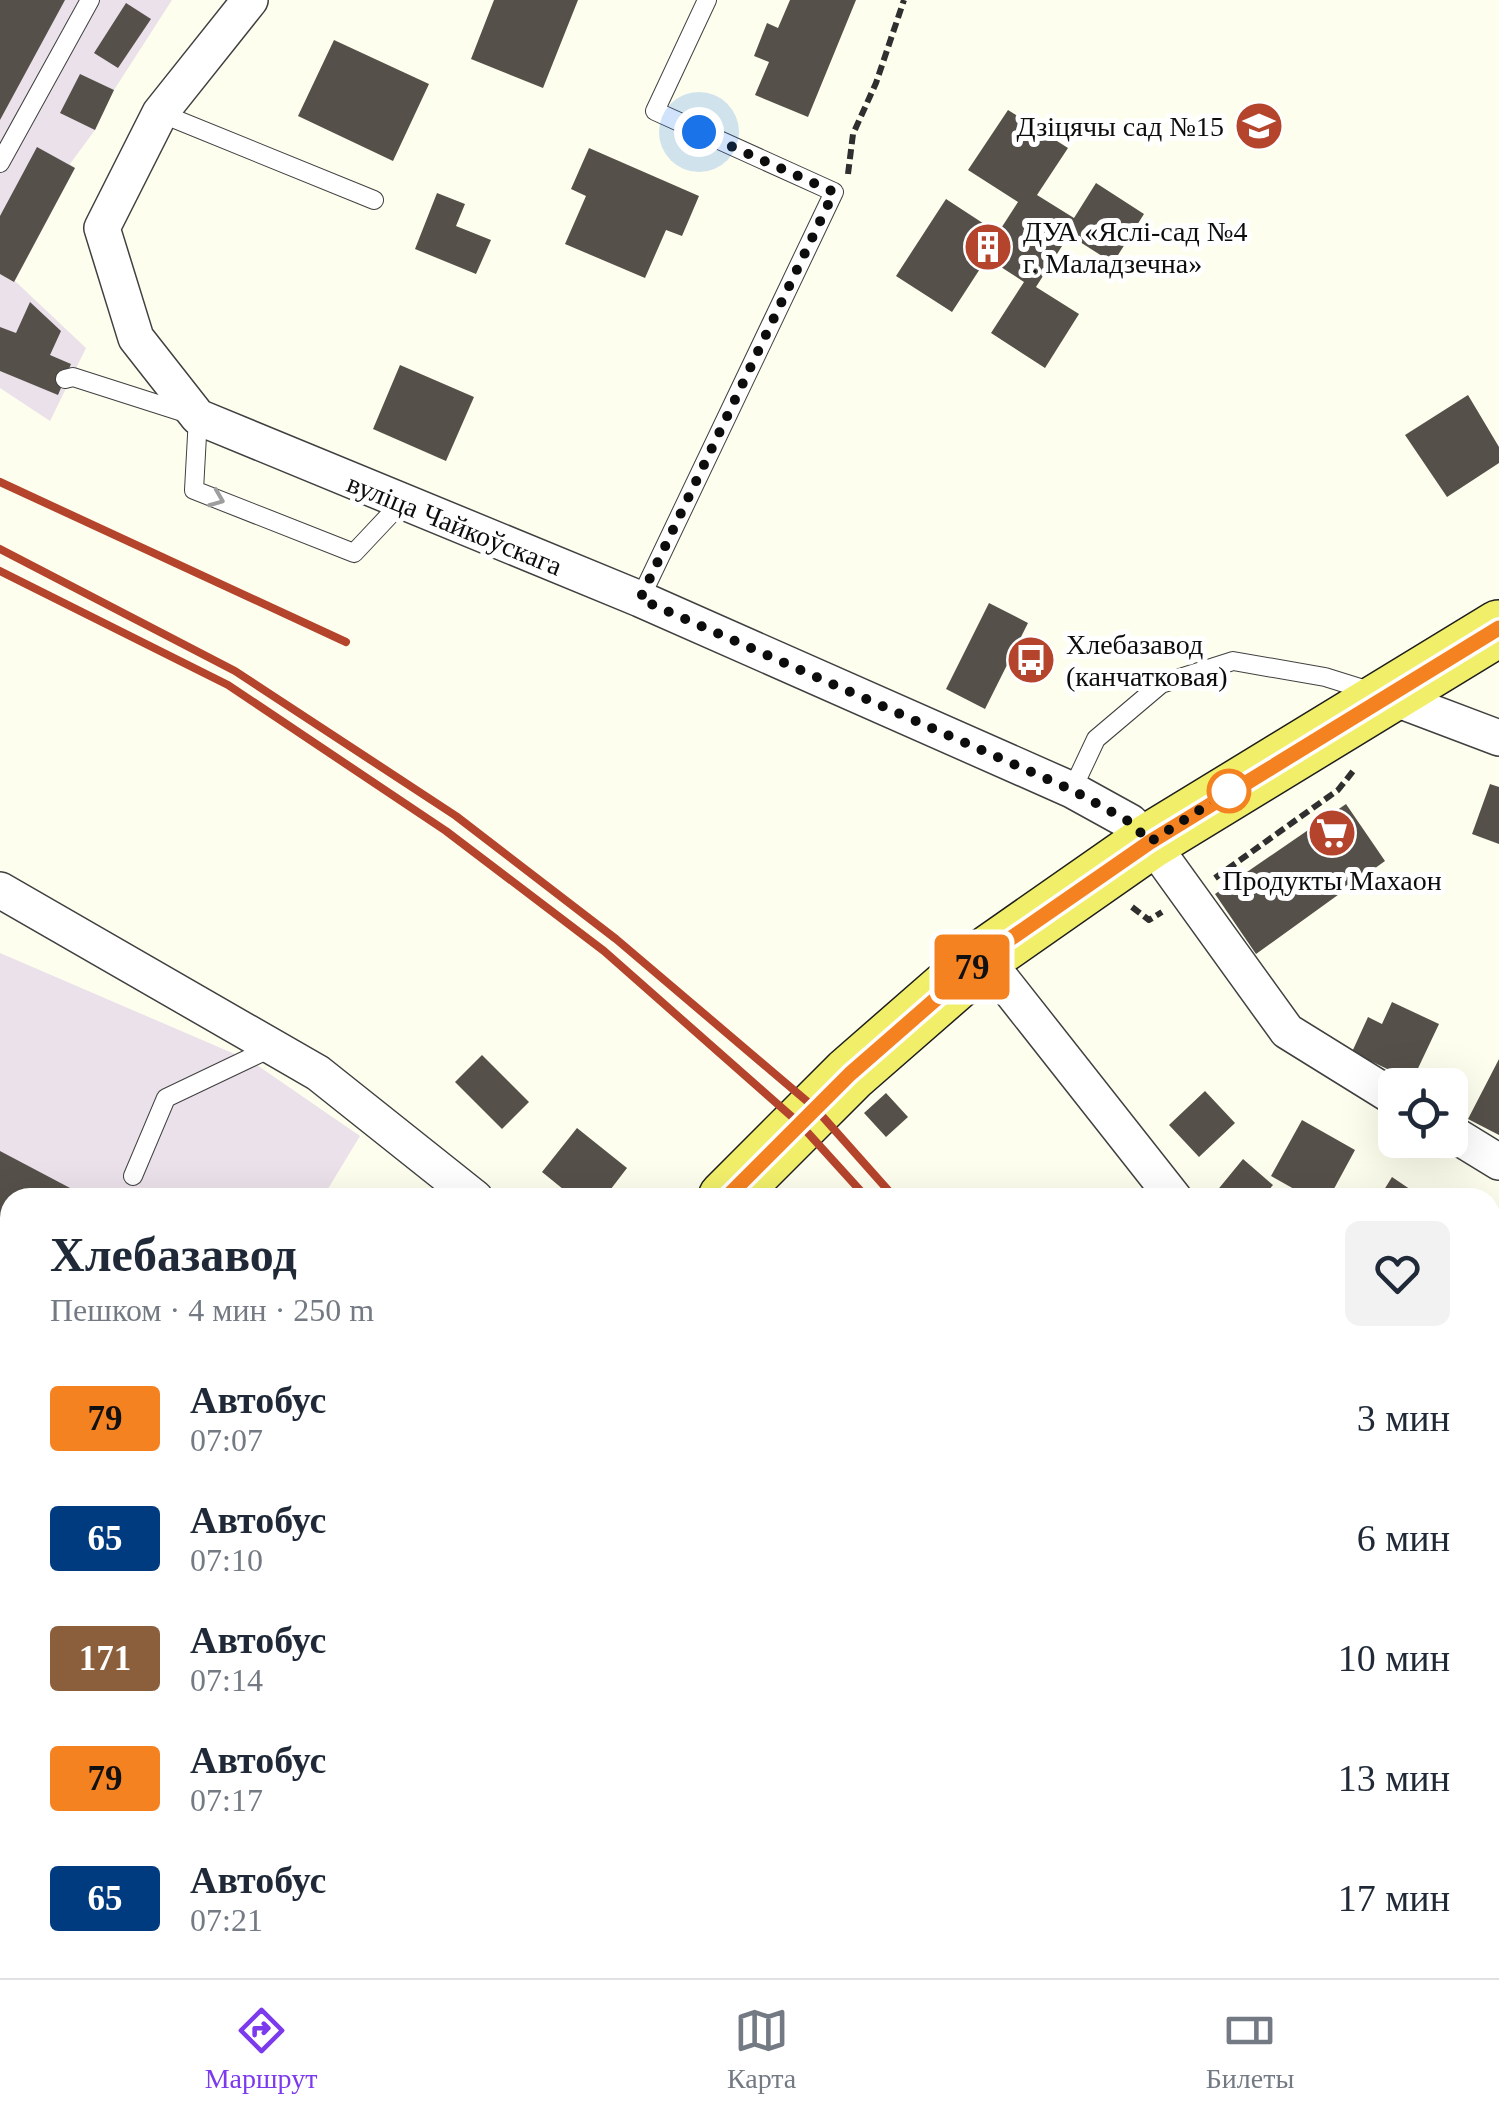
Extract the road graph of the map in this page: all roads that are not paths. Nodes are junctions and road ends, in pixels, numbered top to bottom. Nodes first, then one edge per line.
1 (90, 0) edge
2 (250, 0) edge
3 (708, 0) edge
4 (160, 113) junction
5 (0, 162) edge
6 (374, 200) dead end
7 (65, 378) dead end
8 (198, 417) junction
9 (401, 502) junction
10 (640, 599) junction
11 (1499, 628) edge
12 (1388, 696) junction
13 (1499, 738) edge
14 (1072, 790) junction
15 (1150, 842) junction
16 (0, 890) edge
17 (984, 957) junction
18 (274, 1047) junction
19 (1378, 1088) edge
20 (1468, 1143) edge
21 (1499, 1162) edge
22 (133, 1176) dead end
23 (462, 1188) edge
24 (736, 1188) edge
25 (1166, 1188) edge

1 - 5 lane
2 - 4 street, вуліца Чайкоўскага
3 - 10 lane
4 - 6 lane
4 - 8 street, вуліца Чайкоўскага
7 - 8 lane
8 - 9 street, вуліца Чайкоўскага
8 -> 9 lane
9 - 10 street, вуліца Чайкоўскага
10 - 14 street, вуліца Чайкоўскага
11 - 12 main road
12 - 13 street
12 - 14 lane
12 - 15 main road
14 - 15 street, вуліца Чайкоўскага
15 - 17 main road
15 - 19 street, вуліца Чайкоўскага
16 - 18 street
17 - 24 main road
17 - 25 street
18 - 22 lane
18 - 23 street
20 - 21 street

